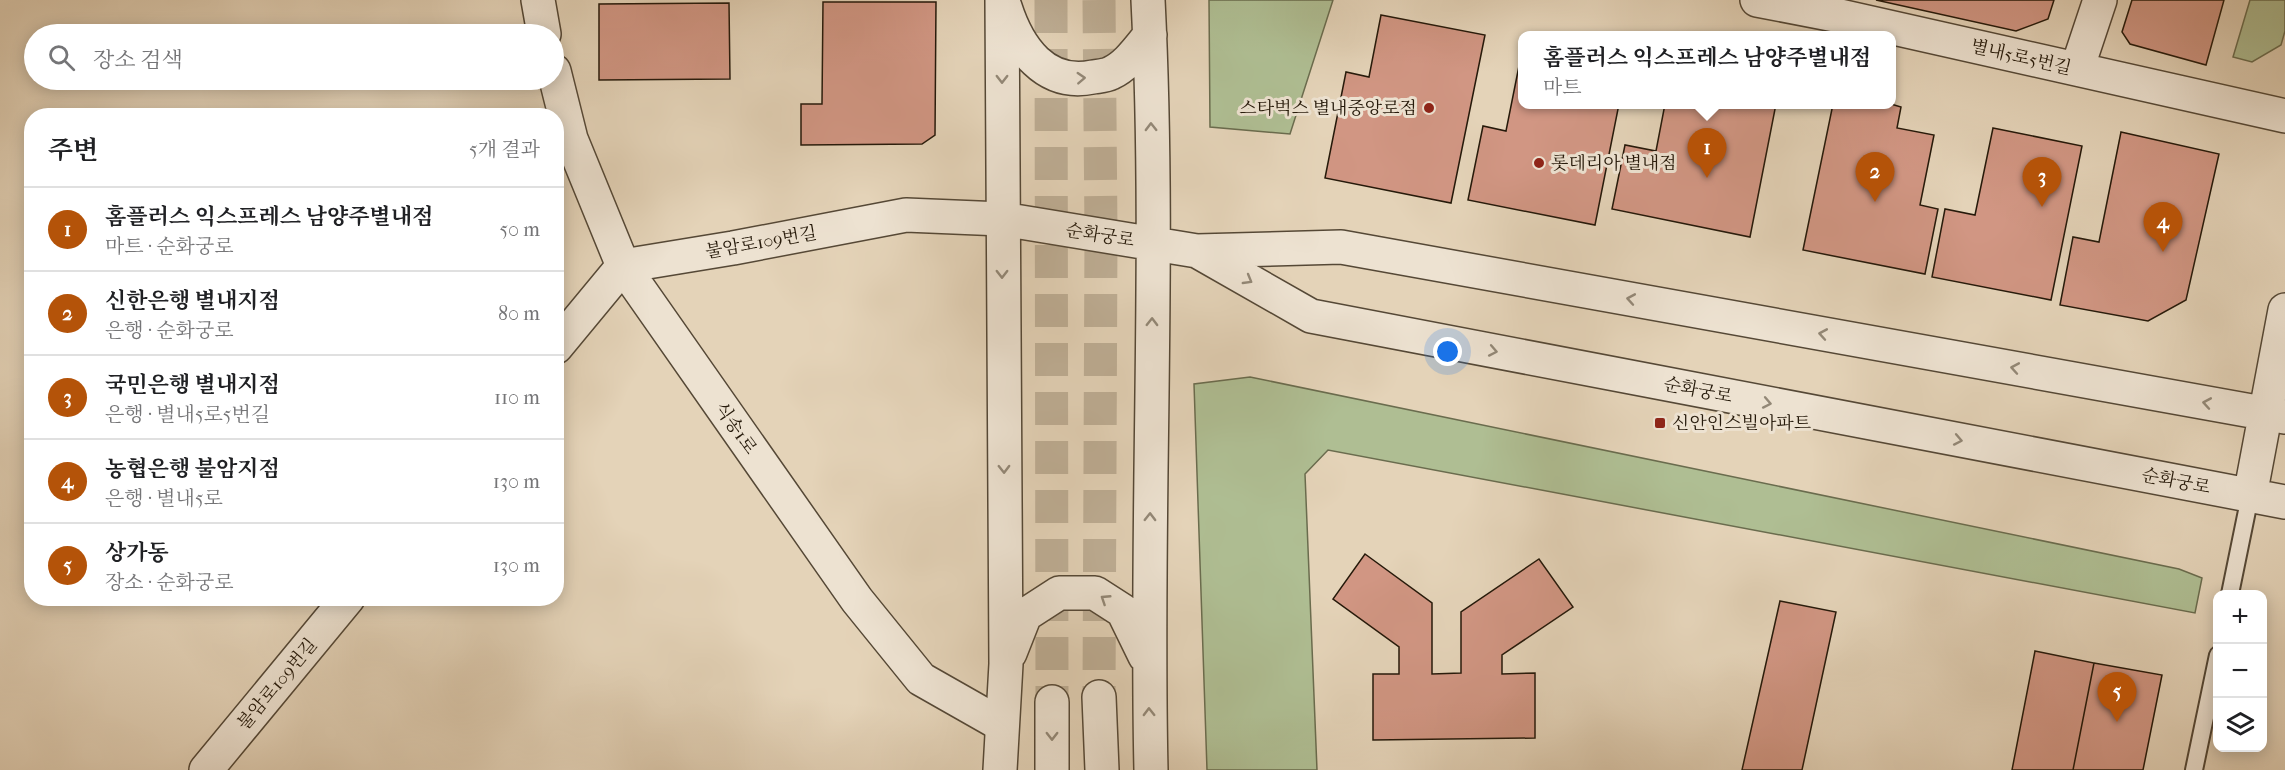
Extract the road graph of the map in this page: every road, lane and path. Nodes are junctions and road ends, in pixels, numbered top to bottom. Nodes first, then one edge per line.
1 (538, 0) edge
2 (1002, 0) edge
3 (1148, 0) edge
4 (1757, 0) edge
5 (2100, 0) edge
6 (1840, 8) edge
7 (542, 24) edge
8 (1150, 35) junction
9 (2077, 69) junction
10 (559, 90) edge
11 (563, 108) edge
12 (564, 111) edge
13 (2285, 116) edge
14 (1002, 219) junction
15 (1153, 243) junction
16 (1197, 251) junction
17 (623, 266) junction
18 (2285, 310) edge
19 (564, 337) edge
20 (2275, 415) edge
21 (2250, 496) junction
22 (2285, 502) edge
23 (2231, 590) edge
24 (341, 606) edge
25 (1148, 663) junction
26 (1006, 664) junction
27 (2213, 675) edge
28 (1099, 697) tunnel mouth
29 (1052, 702) tunnel mouth
30 (1002, 725) junction
31 (206, 770) edge
32 (1000, 770) edge
33 (1052, 770) edge
34 (1102, 770) edge
35 (1150, 770) edge
36 (2194, 770) edge

1 - 7 street
2 -> 8 street
2 -> 14 street
3 - 8 street
4 - 6 street, 별내5로5번길
5 - 9 street
6 - 9 street, 별내5로5번길
15 -> 8 street
9 - 13 street, 별내5로5번길
10 - 11 street, 식송1로
12 - 17 street, 식송1로
14 - 15 street, 순화궁로
14 - 17 street, 불암로109번길
14 -> 26 street
15 - 16 street, 순화궁로
25 -> 15 street
20 -> 16 street, 순화궁로
16 -> 21 street, 순화궁로
17 - 19 street
17 - 30 street, 식송1로
18 - 20 street
20 - 21 street
21 - 22 street, 순화궁로
21 - 23 lane
24 - 31 street, 불암로109번길
25 -> 26 street
35 -> 25 street
26 - 30 street
27 - 36 lane
28 - 34 street
29 -> 33 street
30 - 32 street

